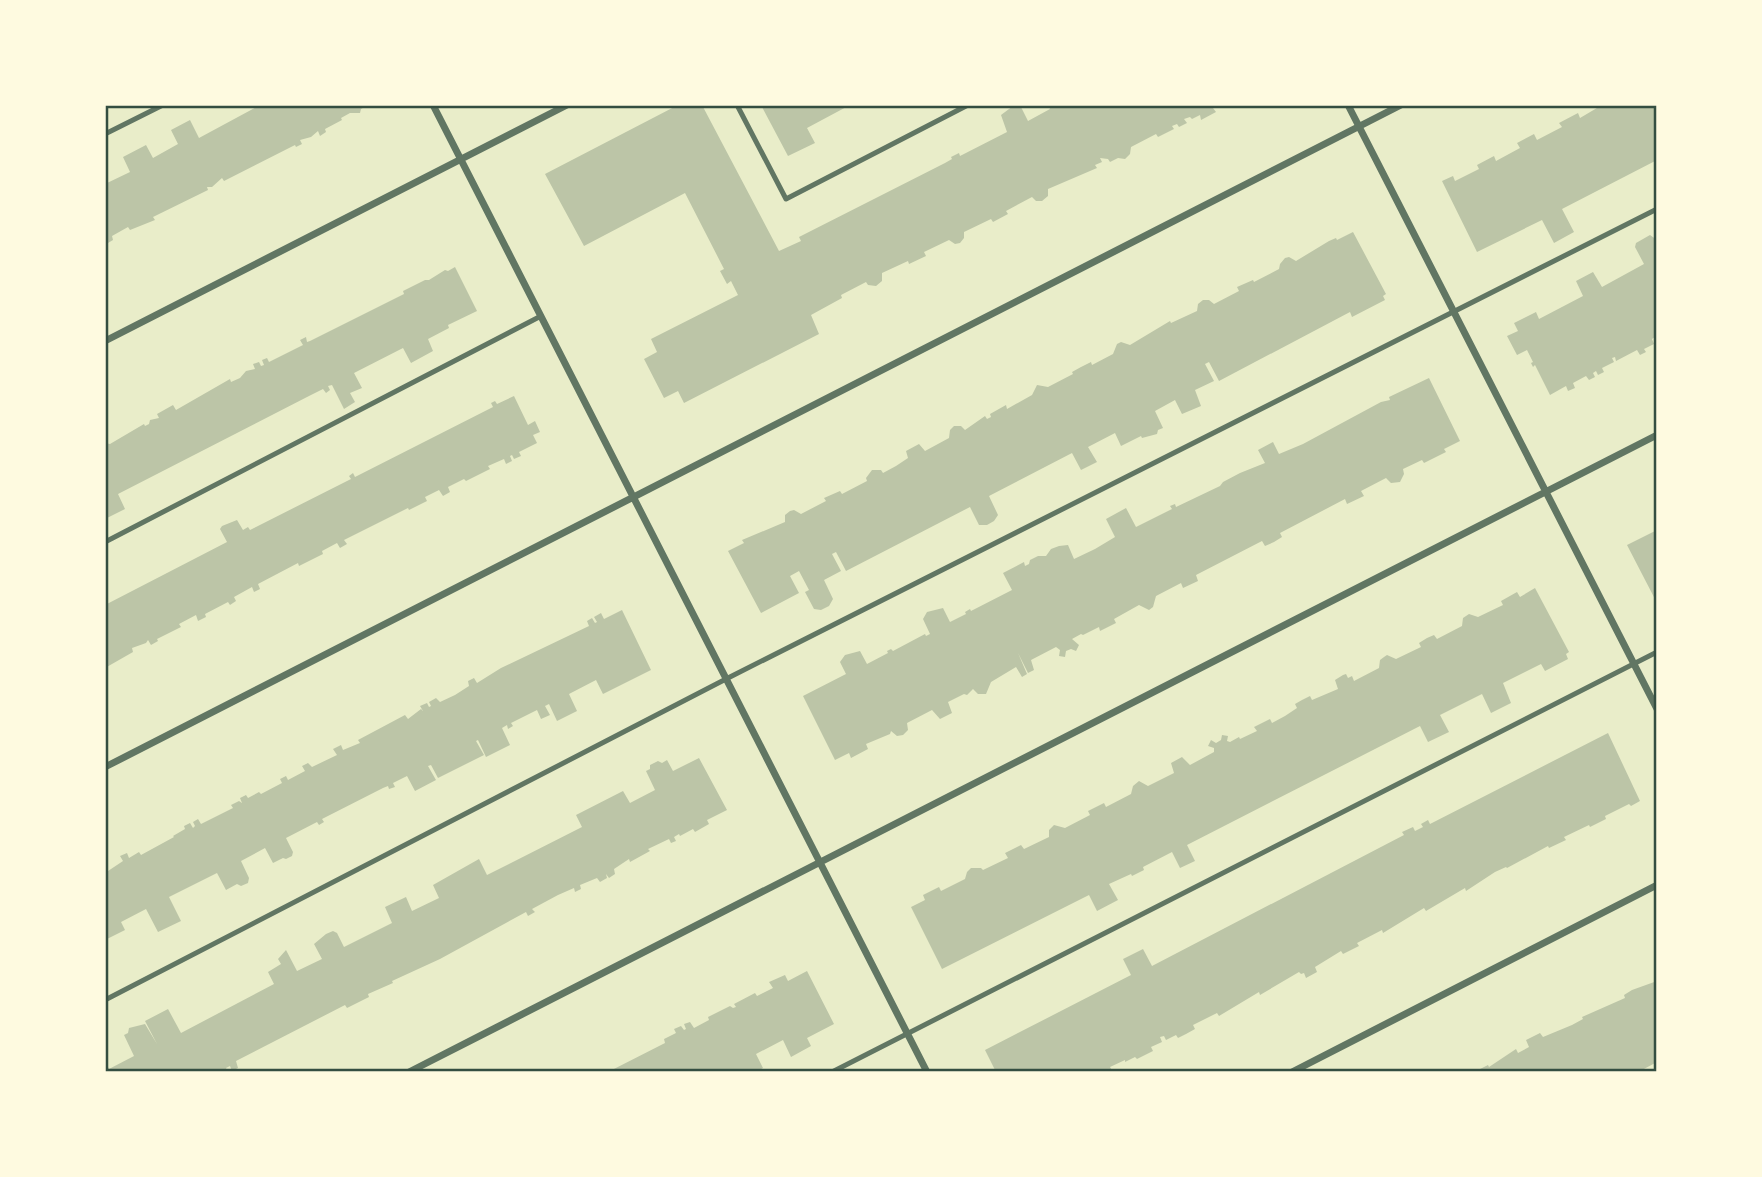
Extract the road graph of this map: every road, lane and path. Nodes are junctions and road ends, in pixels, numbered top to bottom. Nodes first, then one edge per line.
1 (163, 105) edge
2 (433, 105) edge
3 (567, 105) edge
4 (737, 105) edge
5 (968, 105) edge
6 (1348, 105) edge
7 (1401, 105) edge
8 (1359, 126) junction
9 (105, 134) edge
10 (461, 159) junction
11 (1657, 209) edge
12 (1455, 312) junction
13 (541, 316) junction
14 (105, 341) edge
15 (1657, 435) edge
16 (1545, 492) junction
17 (633, 497) junction
18 (105, 542) edge
19 (1657, 652) edge
20 (1634, 663) junction
21 (726, 679) junction
22 (1657, 709) edge
23 (105, 767) edge
24 (820, 862) junction
25 (1657, 885) edge
26 (105, 1000) edge
27 (907, 1033) junction
28 (409, 1072) edge
29 (832, 1072) edge
30 (927, 1072) edge
31 (1292, 1072) edge

1 - 9 lane
2 - 10 street
3 - 10 street
4 - 5 lane
6 - 8 street
7 - 8 street
8 - 12 street
8 - 17 street
10 - 13 street
10 - 14 street
11 - 12 lane
12 - 16 street
12 - 21 lane
13 - 17 street
13 - 18 lane
15 - 16 street
16 - 20 street
16 - 24 street
17 - 21 street
17 - 23 street
19 - 20 lane
20 - 22 street
20 - 27 lane
21 - 24 street
21 - 26 lane
24 - 27 street
24 - 28 street
25 - 31 street
27 - 29 lane
27 - 30 street

